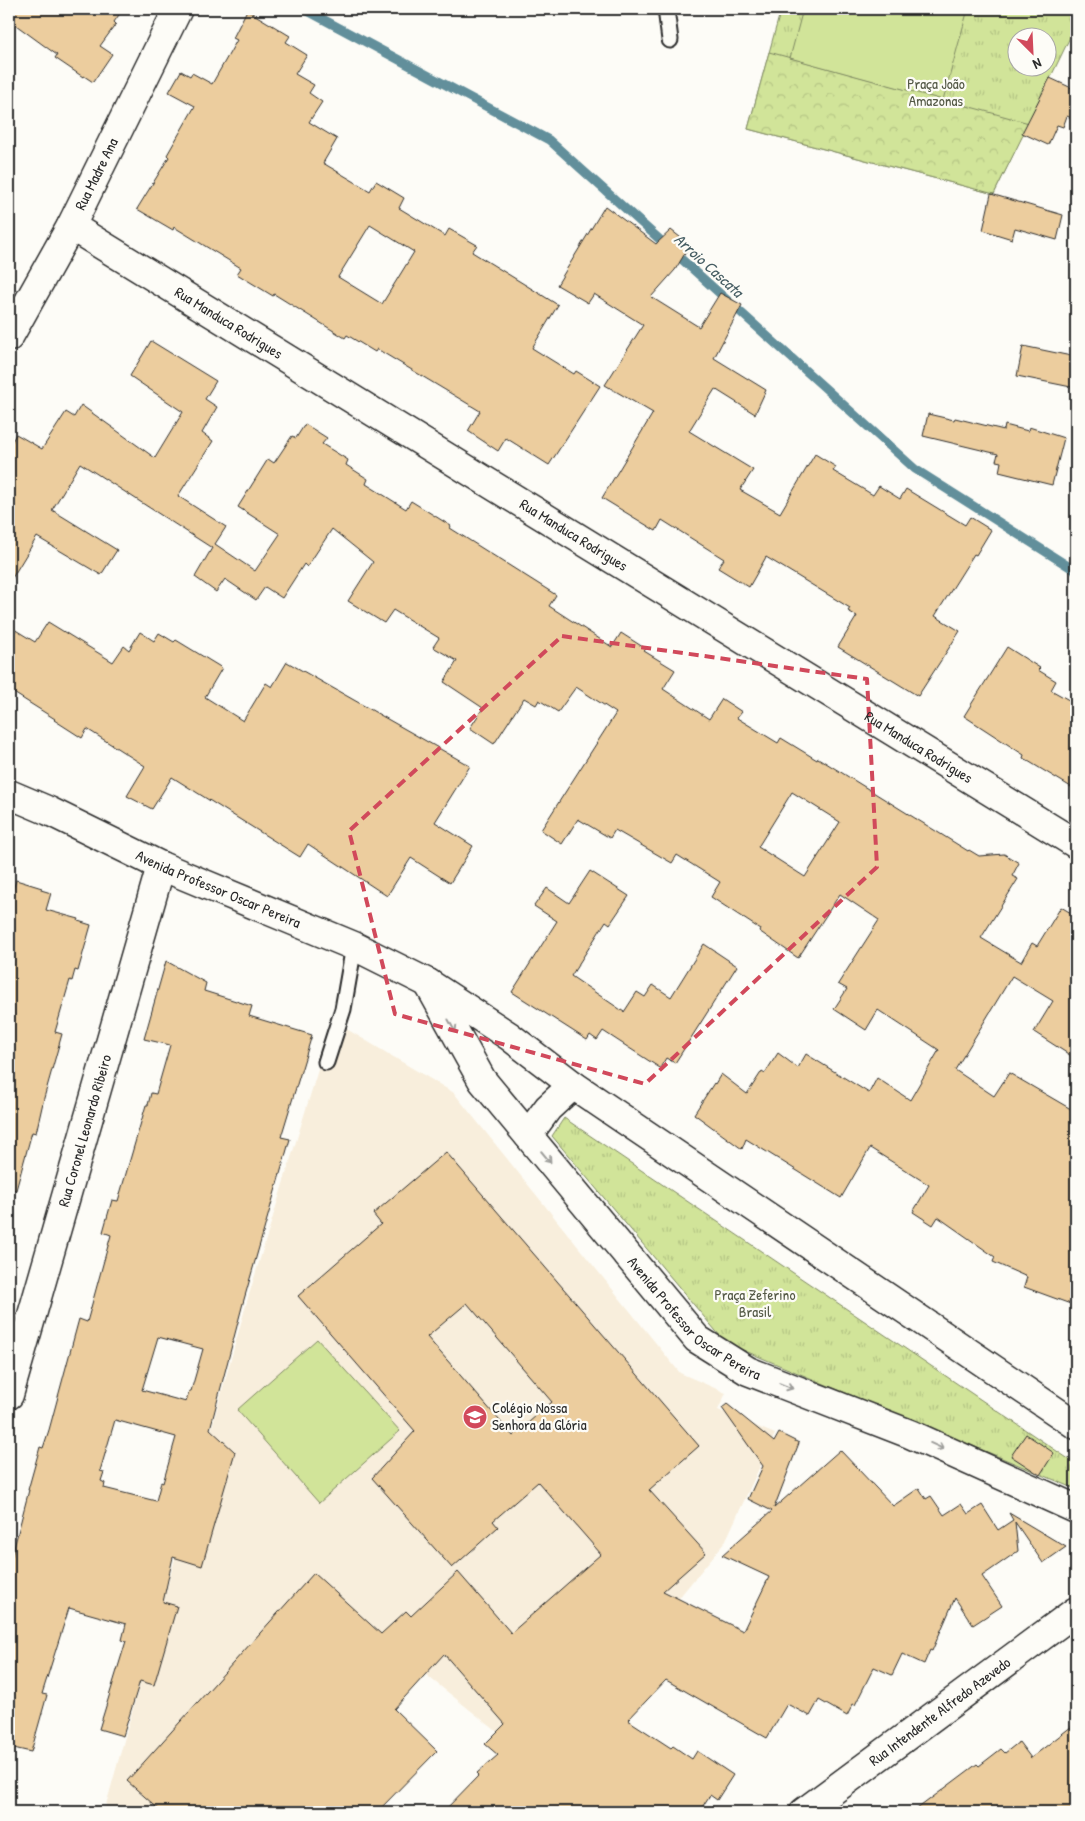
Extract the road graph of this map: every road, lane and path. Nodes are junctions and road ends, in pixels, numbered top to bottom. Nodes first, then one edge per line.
1 (178, 9) edge
2 (666, 9) edge
3 (670, 40) dead end
4 (71, 226) junction
5 (9, 337) edge
6 (9, 794) edge
7 (1076, 844) edge
8 (161, 866) junction
9 (354, 946) junction
10 (428, 983) junction
11 (326, 1062) dead end
12 (573, 1085) junction
13 (528, 1135) junction
14 (9, 1395) edge
15 (1076, 1425) edge
16 (1076, 1508) edge
17 (1076, 1611) edge
18 (804, 1812) edge

1 - 4 street, Rua Madre Ana
2 - 3 lane
4 - 5 street, Rua Madre Ana
4 - 7 street, Rua Manduca Rodrigues
6 - 8 street, Avenida Professor Oscar Pereira
8 - 9 street, Avenida Professor Oscar Pereira
8 - 14 street, Rua Coronel Leonardo Ribeiro
9 - 10 street, Avenida Professor Oscar Pereira
9 - 11 lane
10 - 12 street, Avenida Professor Oscar Pereira
10 -> 13 street, Avenida Professor Oscar Pereira
12 - 13 street
12 - 15 street, Avenida Professor Oscar Pereira
13 -> 16 street, Avenida Professor Oscar Pereira
17 - 18 street, Rua Intendente Alfredo Azevedo

